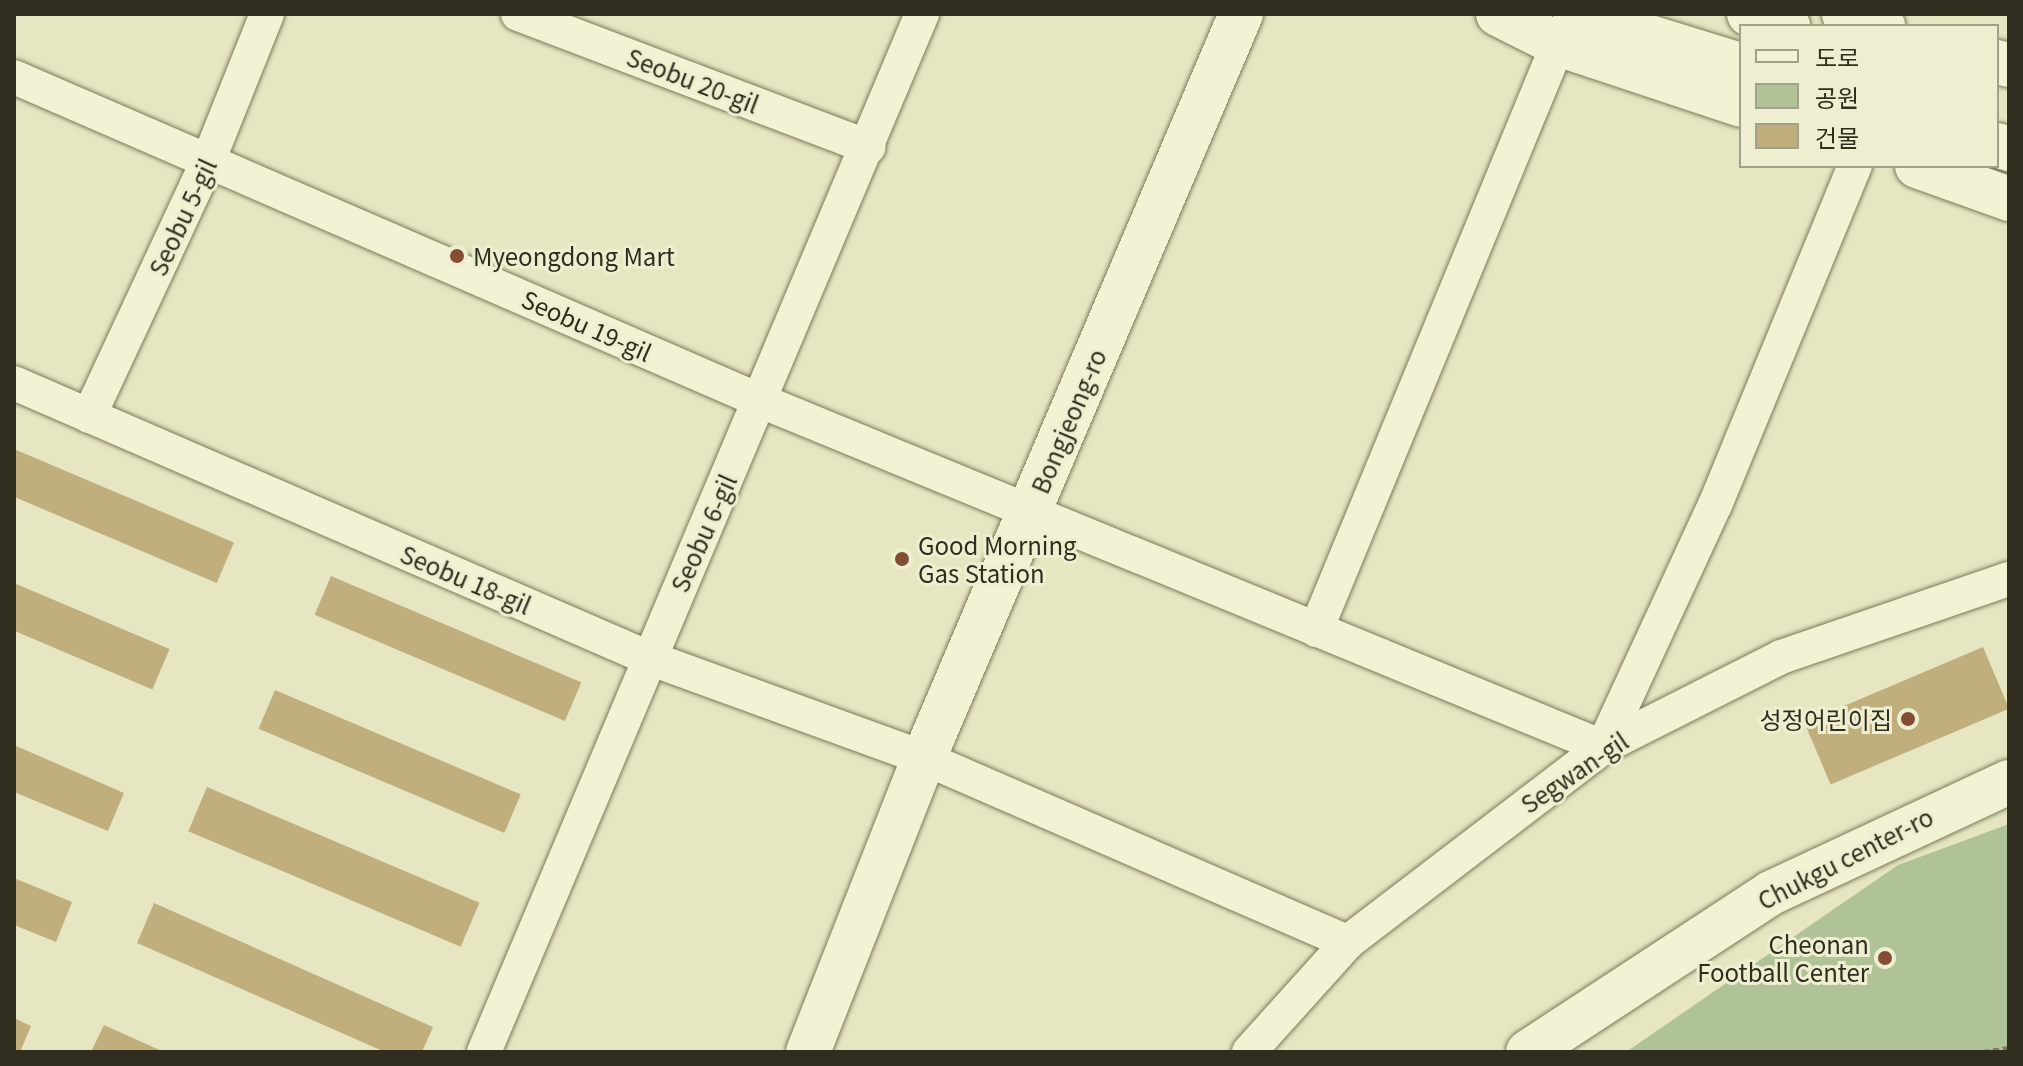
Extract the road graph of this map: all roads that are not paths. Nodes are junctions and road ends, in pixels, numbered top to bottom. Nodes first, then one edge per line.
1 (267, 14) edge
2 (518, 14) edge
3 (922, 14) edge
4 (1241, 14) edge
5 (1498, 14) edge
6 (1749, 14) edge
7 (1844, 14) edge
8 (1782, 24) edge
9 (1876, 24) edge
10 (1567, 29) edge
11 (1739, 65) edge
12 (14, 77) edge
13 (1739, 104) edge
14 (869, 147) junction
15 (209, 159) junction
16 (1854, 168) edge
17 (1923, 168) edge
18 (2009, 199) edge
19 (14, 383) edge
20 (761, 401) junction
21 (89, 416) junction
22 (1029, 513) junction
23 (2006, 575) edge
24 (1316, 630) junction
25 (649, 658) junction
26 (1603, 747) junction
27 (924, 758) junction
28 (2009, 782) edge
29 (1348, 942) junction
30 (484, 1052) edge
31 (808, 1052) edge
32 (1249, 1052) edge
33 (1528, 1052) edge

1 - 15 street, Seobu 5-gil
2 - 14 street, Seobu 20-gil
3 - 14 street, Seobu 6-gil
4 - 22 street, Bongjeong-ro
5 - 10 street
6 - 8 street
7 - 9 street
10 - 11 street
10 - 13 street
10 - 24 street
12 - 15 street, Seobu 19-gil
14 - 20 street, Seobu 6-gil
15 - 20 street, Seobu 19-gil
15 - 21 street, Seobu 5-gil
16 - 26 street
17 - 18 street
19 - 21 street, Seobu 18-gil
20 - 22 street, Seobu 19-gil
20 - 25 street, Seobu 6-gil
21 - 25 street, Seobu 18-gil
22 - 24 street, Seobu 19-gil
22 - 27 street, Bongjeong-ro
23 - 26 street, Segwan-gil
24 - 26 street, Seobu 19-gil
25 - 27 street, Seobu 18-gil
25 - 30 street, Seobu 6-gil
26 - 29 street, Segwan-gil
27 - 29 street, Seobu 18-gil
27 - 31 street, Bongjeong-ro
28 - 33 street, Chukgu center-ro
29 - 32 street, Segwan-gil

